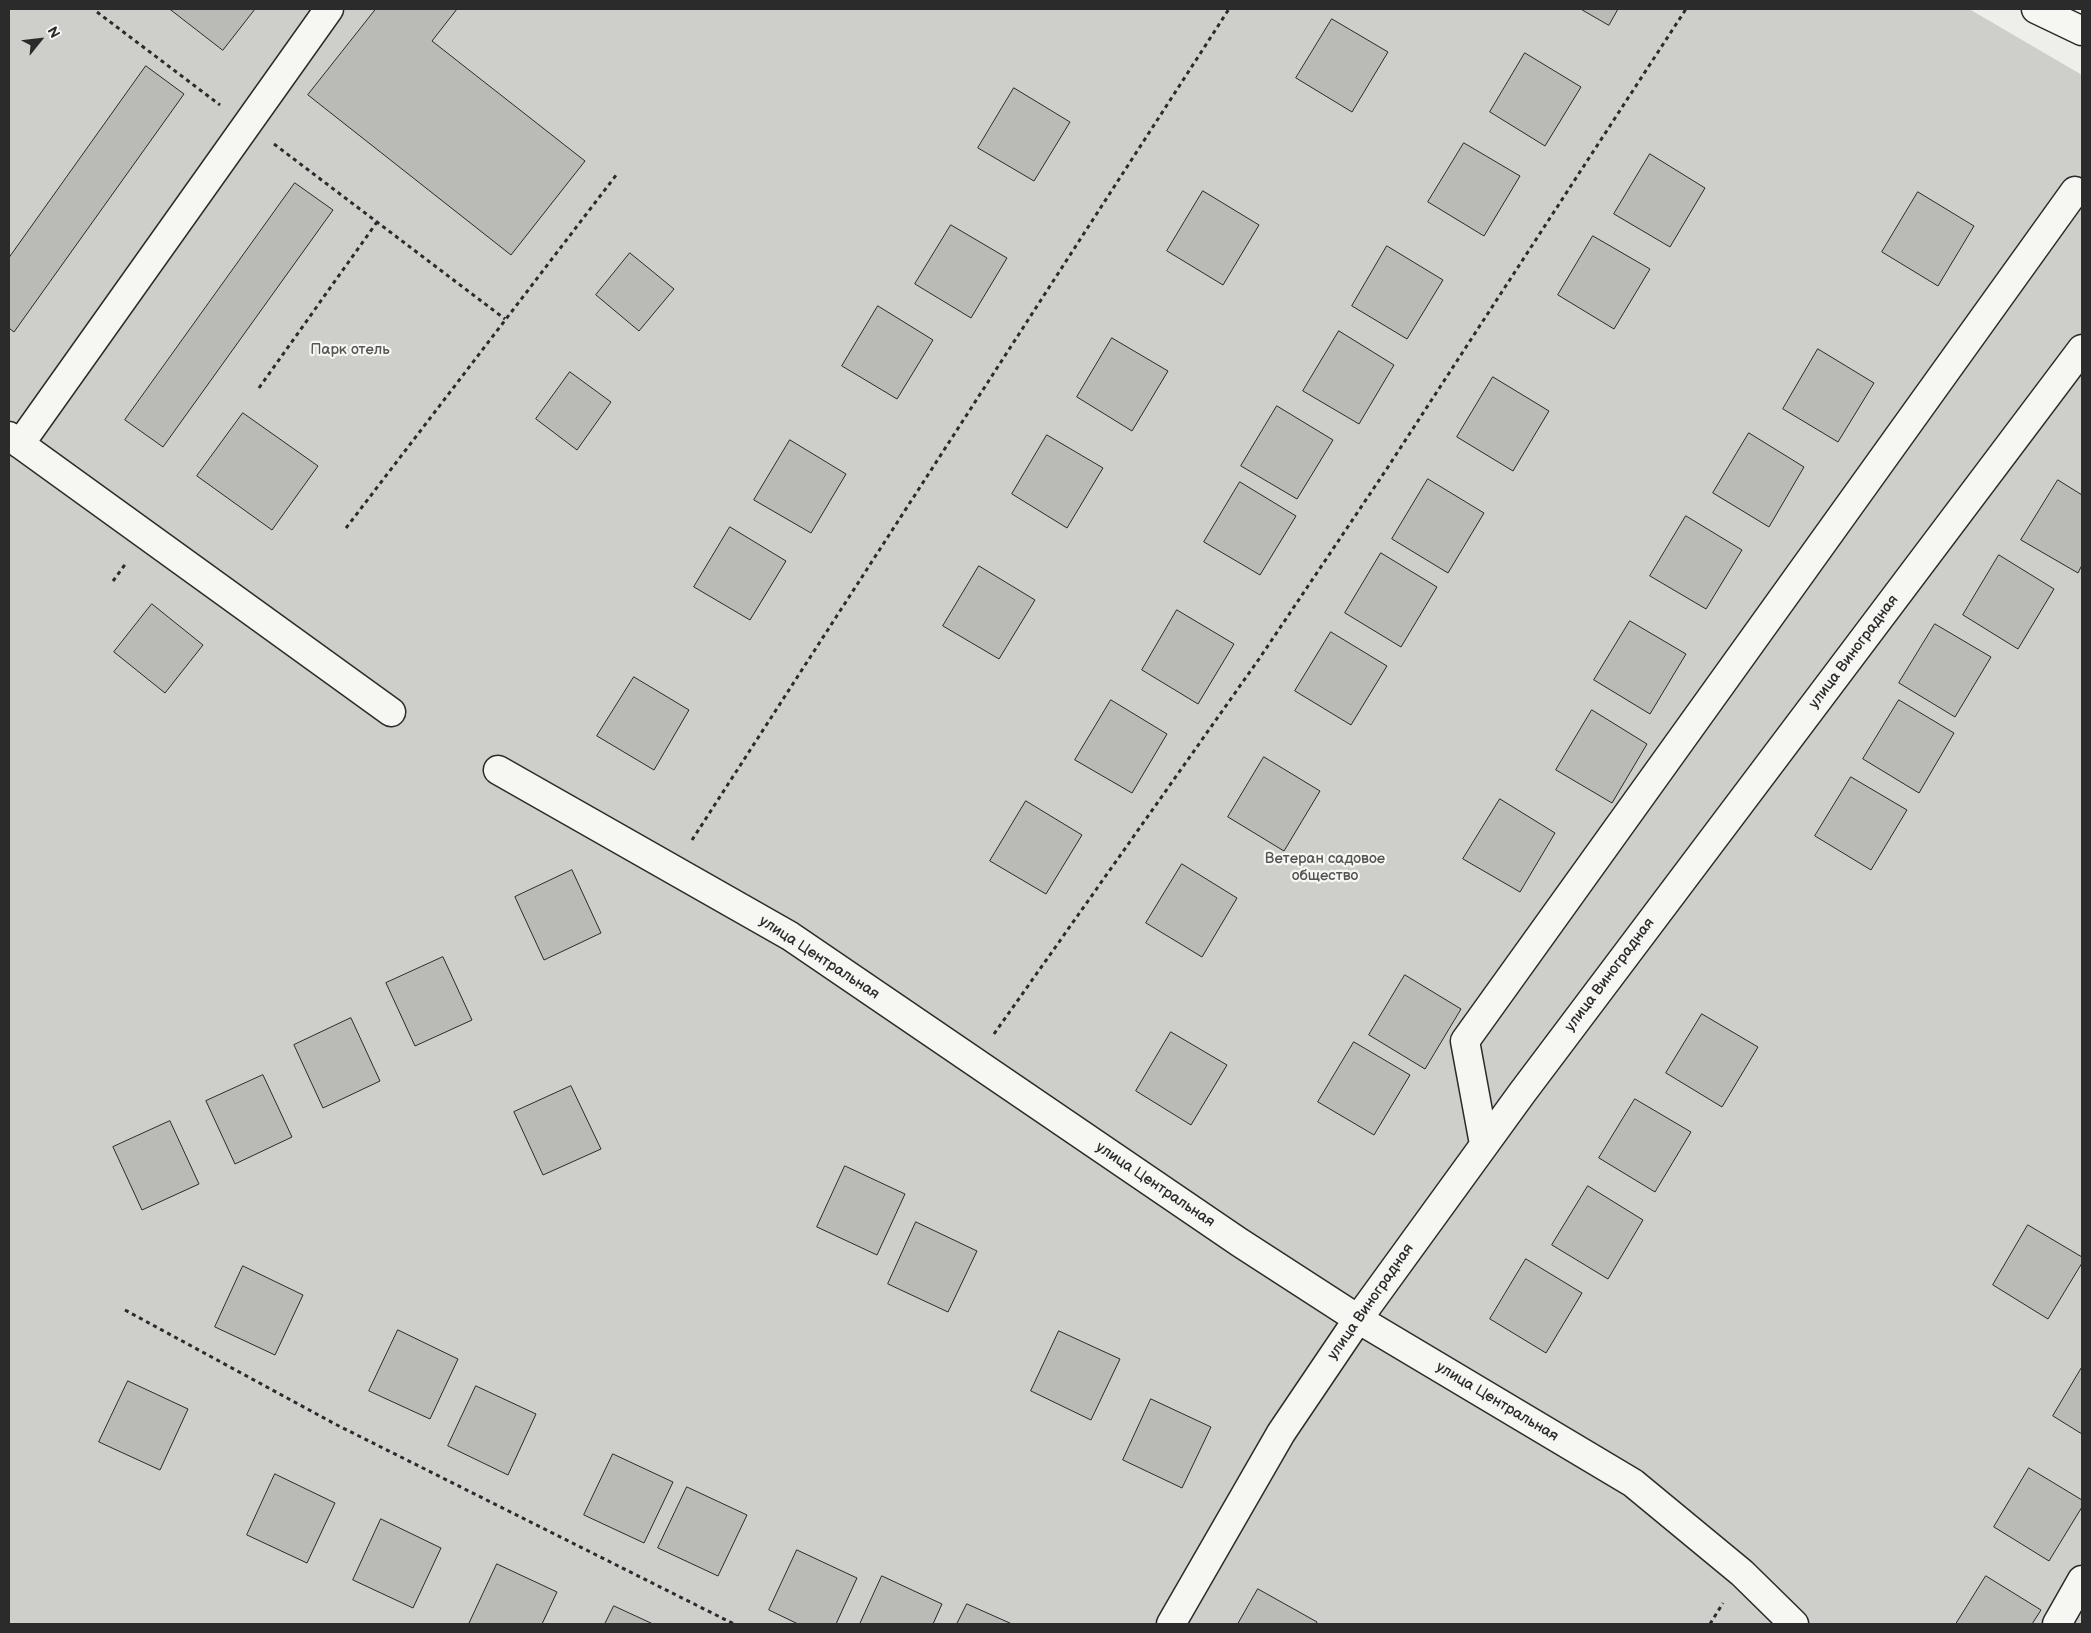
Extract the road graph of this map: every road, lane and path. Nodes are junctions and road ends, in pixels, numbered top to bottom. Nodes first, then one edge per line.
1 (329, 9) edge
2 (1229, 9) edge
3 (1686, 9) edge
4 (2036, 9) edge
5 (97, 12) dead end
6 (2082, 31) edge
7 (247, 124) junction
8 (617, 174) dead end
9 (2075, 191) dead end
10 (377, 222) junction
11 (505, 319) junction
12 (2082, 349) edge
13 (259, 388) dead end
14 (14, 440) edge
15 (346, 528) dead end
16 (392, 712) dead end
17 (498, 770) dead end
18 (672, 869) junction
19 (974, 1061) junction
20 (1484, 1144) junction
21 (125, 1310) dead end
22 (1358, 1319) junction
23 (2082, 1580) edge
24 (734, 1624) edge
25 (1171, 1624) edge
26 (1794, 1624) edge
27 (2057, 1624) edge

1 - 7 street
2 - 18 path
3 - 19 path
4 - 6 street
5 - 7 path
7 - 10 path
7 - 14 street
8 - 11 path
9 - 20 street
10 - 11 path
10 - 13 path
11 - 15 path
12 - 20 street, улица Виноградная
14 - 16 street
17 - 18 street, улица Центральная
18 - 19 street, улица Центральная
19 - 22 street, улица Центральная
20 - 22 street, улица Виноградная
21 - 24 path
22 - 25 street, улица Виноградная
22 - 26 street, улица Центральная
23 - 27 street

